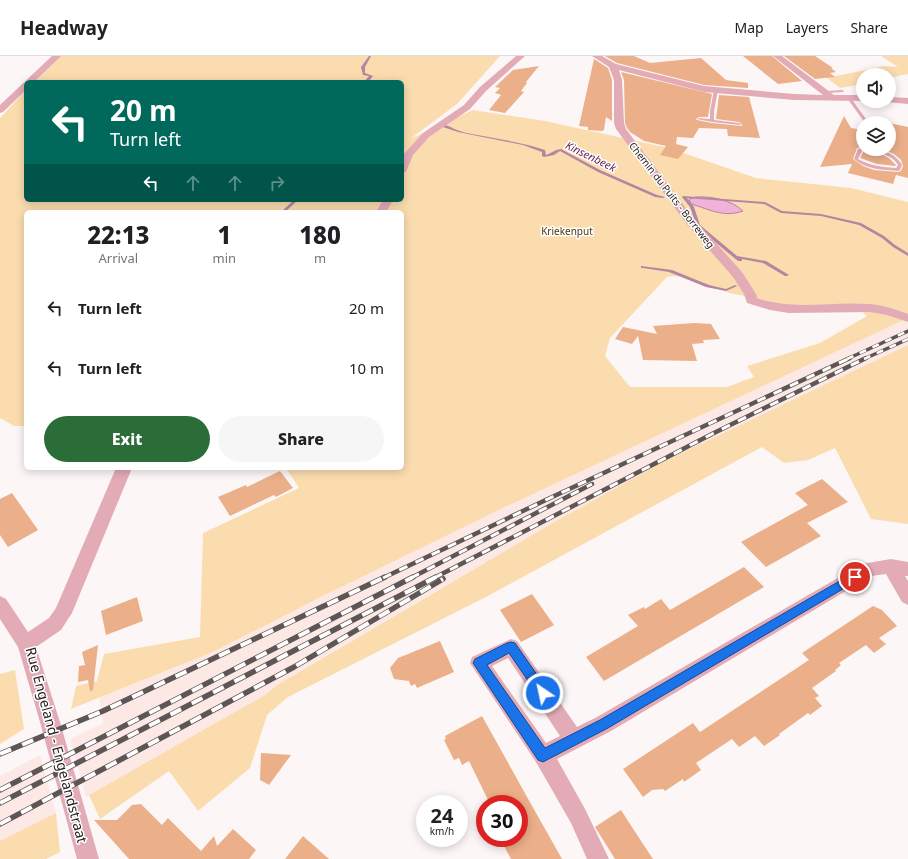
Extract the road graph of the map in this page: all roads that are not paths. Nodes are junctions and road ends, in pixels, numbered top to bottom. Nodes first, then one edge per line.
1 (57, 56) edge
2 (521, 56) edge
3 (596, 56) edge
4 (777, 56) edge
5 (613, 66) junction
6 (31, 80) edge
7 (24, 87) edge
8 (716, 90) junction
9 (842, 91) dead end
10 (828, 94) junction
11 (849, 98) junction
12 (856, 98) edge
13 (896, 100) edge
14 (908, 101) edge
15 (0, 110) edge
16 (862, 116) edge
17 (699, 119) dead end
18 (712, 121) junction
19 (739, 124) dead end
20 (857, 156) edge
21 (891, 156) edge
22 (404, 165) edge
23 (908, 318) edge
24 (123, 470) edge
25 (899, 568) edge
26 (908, 597) edge
27 (0, 604) edge
28 (26, 644) junction
29 (574, 740) junction
30 (543, 756) junction
31 (88, 859) edge
32 (598, 859) edge

1 - 6 street
2 - 22 street
3 - 5 street
4 - 10 street
5 - 8 street
5 - 23 street, Chemin du Puits - Borreweg
7 - 15 street
8 - 10 street
8 - 18 lane
9 - 10 lane
10 - 11 street
11 - 12 street
11 - 16 lane
13 - 14 street
17 - 18 lane
18 - 19 lane
20 - 21 lane
24 - 28 street, Rue Engeland - Engelandstraat
25 - 26 street
25 - 29 street
27 - 28 street
28 - 31 street, Rue Engeland - Engelandstraat
29 - 30 street
29 - 30 street
30 - 32 street

